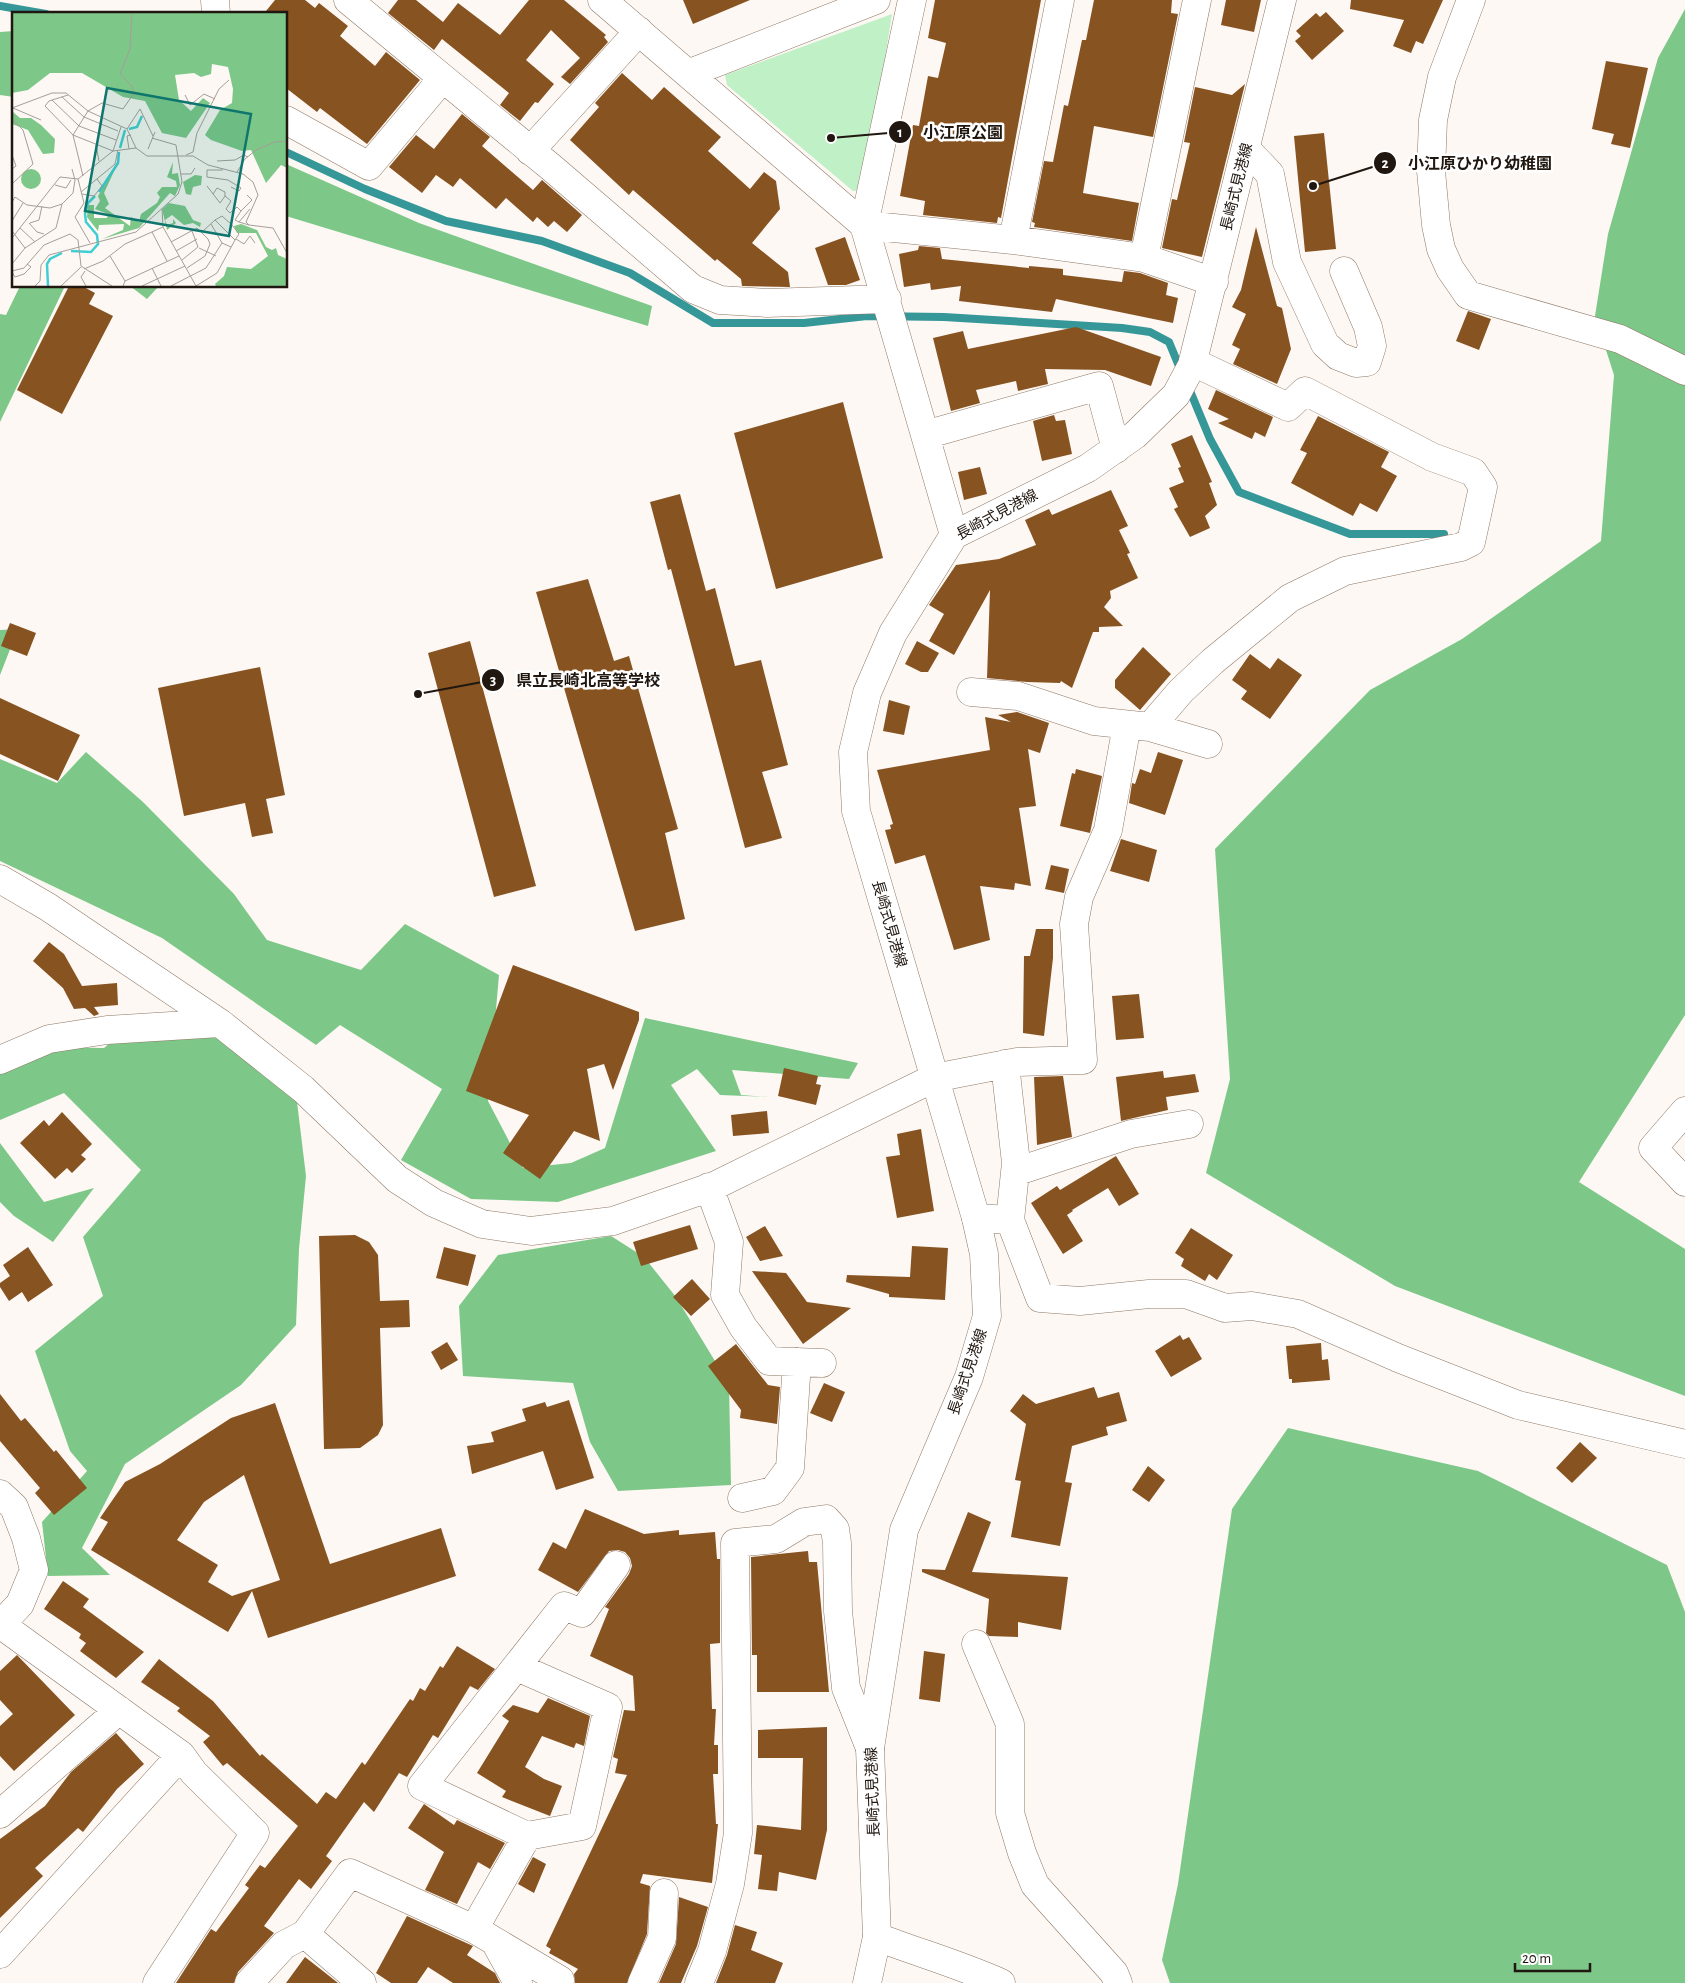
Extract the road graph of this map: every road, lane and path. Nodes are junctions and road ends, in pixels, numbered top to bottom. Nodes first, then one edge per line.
1 (348, 0) edge
2 (602, 0) edge
3 (876, 0) edge
4 (912, 0) edge
5 (1060, 0) edge
6 (1197, 0) edge
7 (1282, 0) edge
8 (1471, 0) edge
9 (639, 31) junction
10 (690, 74) junction
11 (443, 78) junction
12 (288, 121) edge
13 (1246, 149) junction
14 (530, 150) junction
15 (864, 225) junction
16 (1013, 240) junction
17 (1144, 258) junction
18 (1344, 271) dead end
19 (1214, 282) junction
20 (887, 300) junction
21 (1193, 364) junction
22 (1685, 371) edge
23 (925, 435) junction
24 (1116, 448) junction
25 (954, 534) junction
26 (971, 692) dead end
27 (1139, 726) junction
28 (1208, 744) dead end
29 (0, 879) edge
30 (220, 1023) junction
31 (0, 1060) edge
32 (1005, 1064) junction
33 (934, 1078) junction
34 (1685, 1111) edge
35 (1189, 1124) dead end
36 (1015, 1172) junction
37 (1685, 1182) edge
38 (709, 1187) junction
39 (976, 1218) junction
40 (1010, 1220) junction
41 (1685, 1444) edge
42 (0, 1494) edge
43 (742, 1498) dead end
44 (616, 1565) dead end
45 (0, 1625) edge
46 (976, 1644) dead end
47 (517, 1667) junction
48 (119, 1710) junction
49 (870, 1748) junction
50 (181, 1755) junction
51 (0, 1814) edge
52 (527, 1836) junction
53 (664, 1893) dead end
54 (305, 1934) junction
55 (484, 1935) junction
56 (877, 1937) junction
57 (0, 1954) edge
58 (560, 1980) dead end
59 (157, 1983) edge
60 (249, 1983) edge
61 (362, 1983) edge
62 (518, 1983) edge
63 (642, 1983) edge
64 (699, 1983) edge
65 (868, 1983) edge
66 (1001, 1983) edge
67 (1118, 1983) edge

1 - 11 street
2 - 9 street
3 - 10 street
4 - 15 street
5 - 16 street
6 - 17 street
7 - 13 street, 長崎式見港線
8 - 22 street
9 - 10 street
9 - 14 street
10 - 15 street
11 - 12 street
11 - 14 street
13 - 18 street
13 - 19 street, 長崎式見港線
14 - 20 street
15 - 16 street
15 - 20 street
16 - 17 street
17 - 19 street
19 - 21 street, 長崎式見港線
20 - 23 street
21 - 24 street, 長崎式見港線
21 - 27 street
23 - 24 street
23 - 25 street
24 - 25 street, 長崎式見港線
25 - 33 street, 長崎式見港線
26 - 27 street
27 - 28 street
27 - 32 street
29 - 30 street
30 - 31 street
30 - 38 street
32 - 33 street
32 - 36 street
33 - 38 street
33 - 39 street, 長崎式見港線
34 - 37 street
35 - 36 street
36 - 40 street
38 - 43 street
39 - 40 street
39 - 49 street, 長崎式見港線
40 - 41 street
42 - 45 street
44 - 47 street
45 - 48 street
46 - 67 street
47 - 52 street
47 - 52 street
48 - 50 street
48 - 51 street
49 - 56 street, 長崎式見港線
49 - 64 street
50 - 57 street
50 - 59 street
52 - 55 street
53 - 63 street
54 - 55 street
54 - 60 street
54 - 61 street
55 - 58 street
55 - 62 street
56 - 65 street, 長崎式見港線
56 - 66 street

